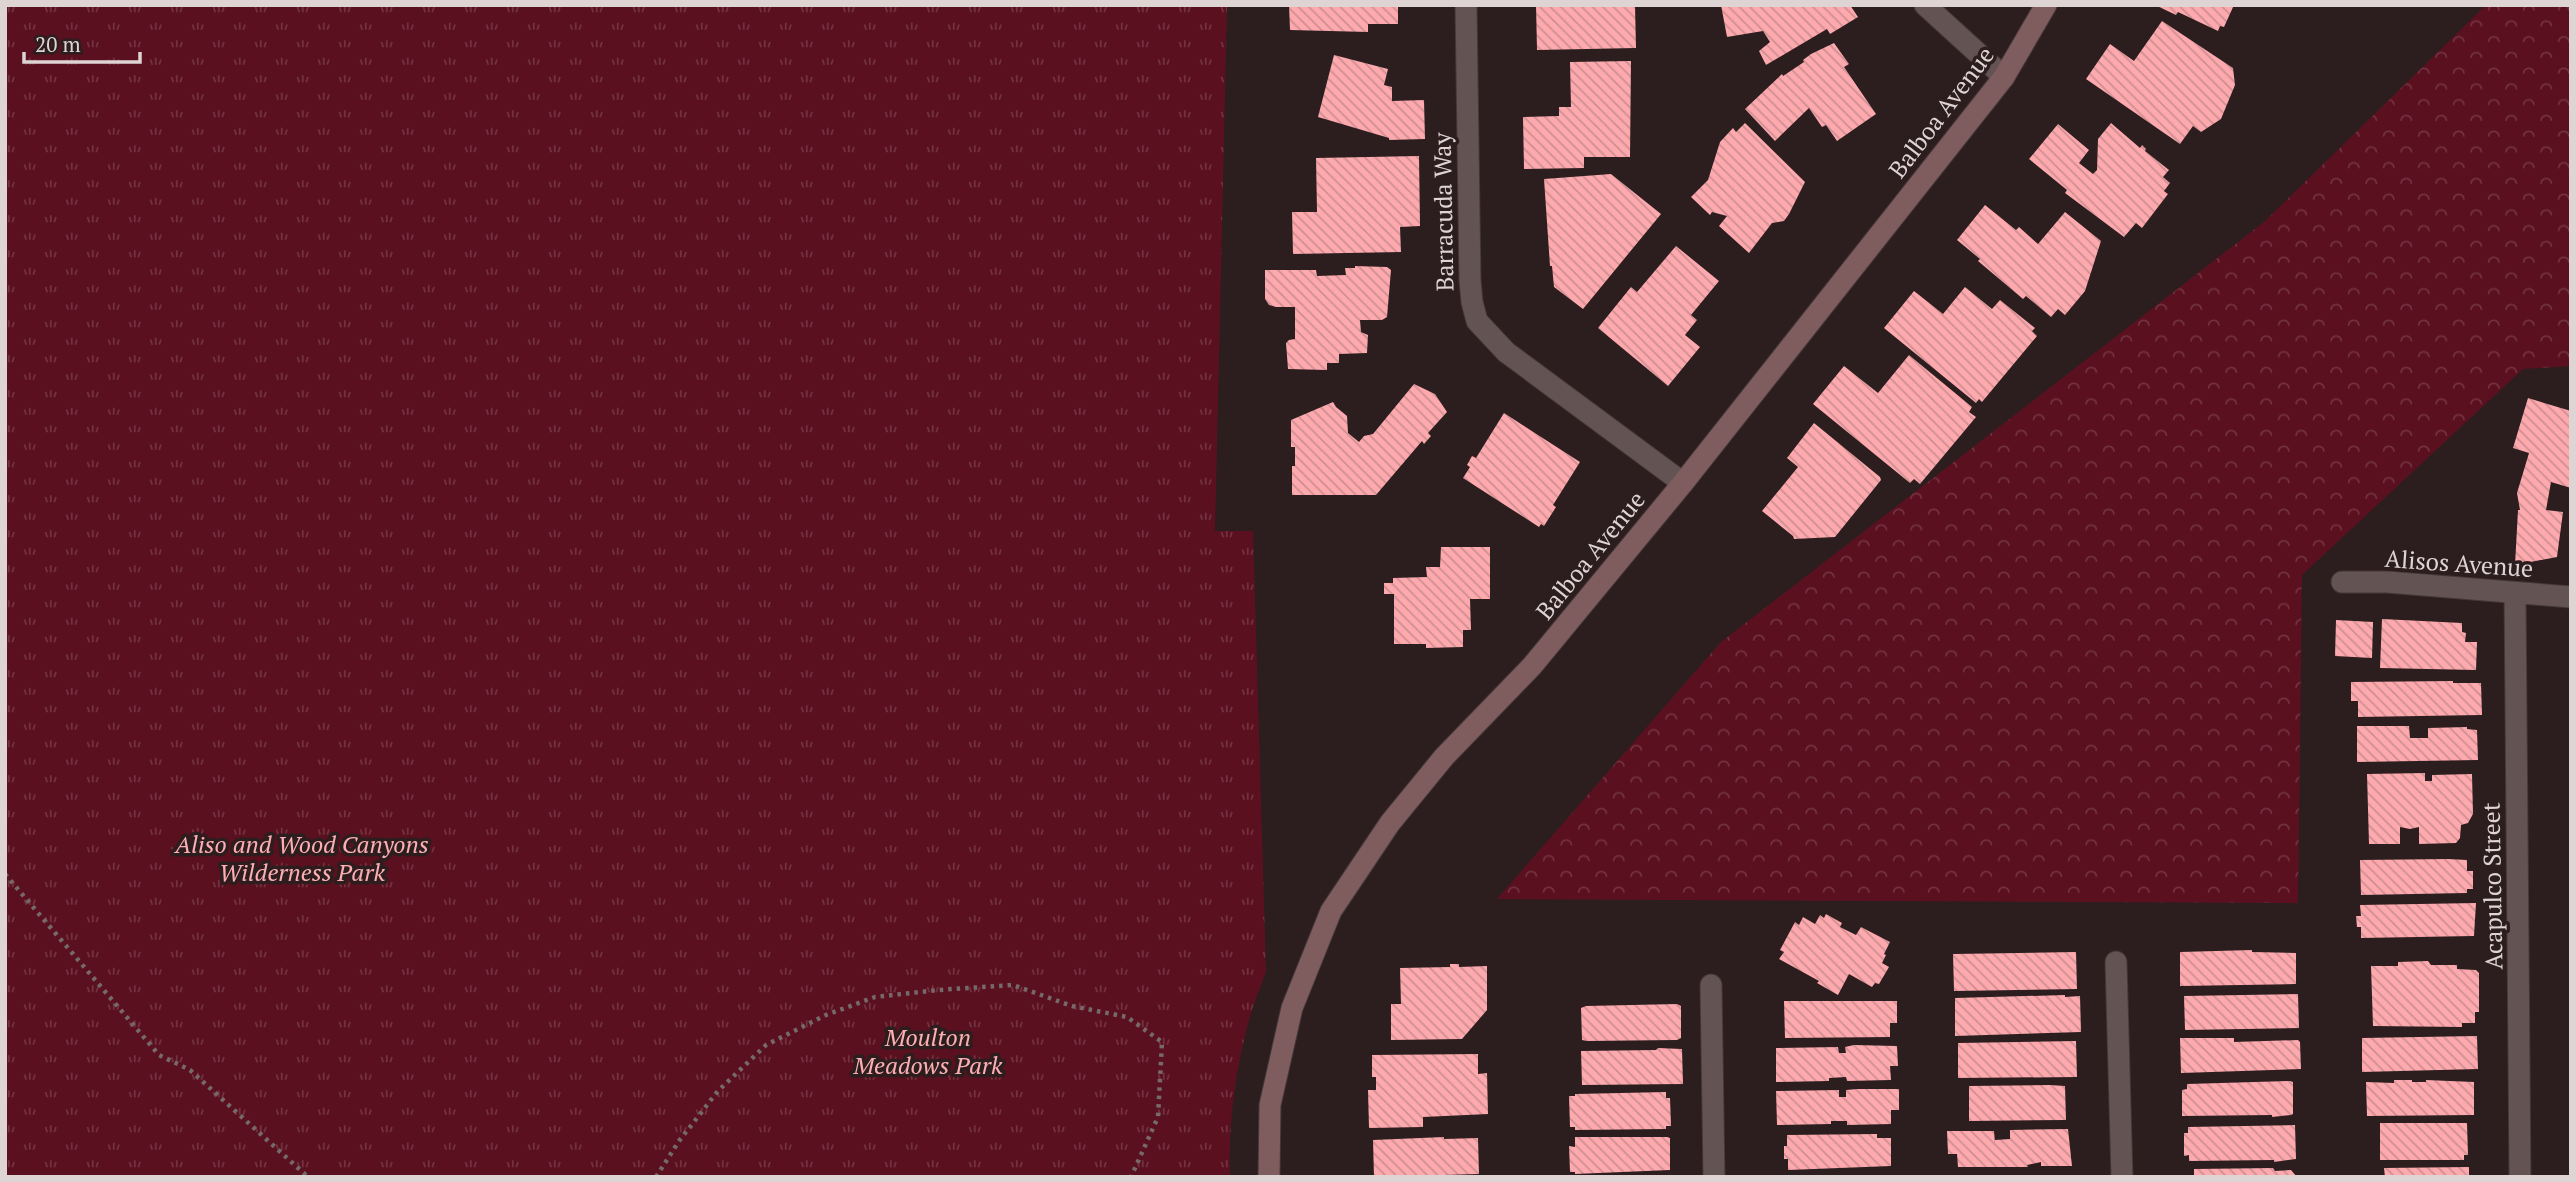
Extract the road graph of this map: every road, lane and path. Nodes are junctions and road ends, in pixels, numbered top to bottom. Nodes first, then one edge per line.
1 (1466, 5) edge
2 (1925, 5) edge
3 (2046, 5) edge
4 (2004, 78) junction
5 (1684, 483) junction
6 (2342, 582) dead end
7 (2515, 594) junction
8 (2571, 597) edge
9 (5, 874) edge
10 (2116, 962) dead end
11 (1710, 985) dead end
12 (308, 1177) edge
13 (656, 1177) edge
14 (1131, 1177) edge
15 (1269, 1177) edge
16 (1714, 1177) edge
17 (2122, 1177) edge
18 (2520, 1177) edge

1 - 5 street, Barracuda Way
2 - 4 street
3 - 4 street, Balboa Avenue
4 - 5 street, Balboa Avenue
5 - 15 street, Balboa Avenue
6 - 7 street, Alisos Avenue
7 - 8 street, Alisos Avenue
7 - 18 street, Acapulco Street
9 - 12 path
10 - 17 street
11 - 16 street
13 - 14 path

